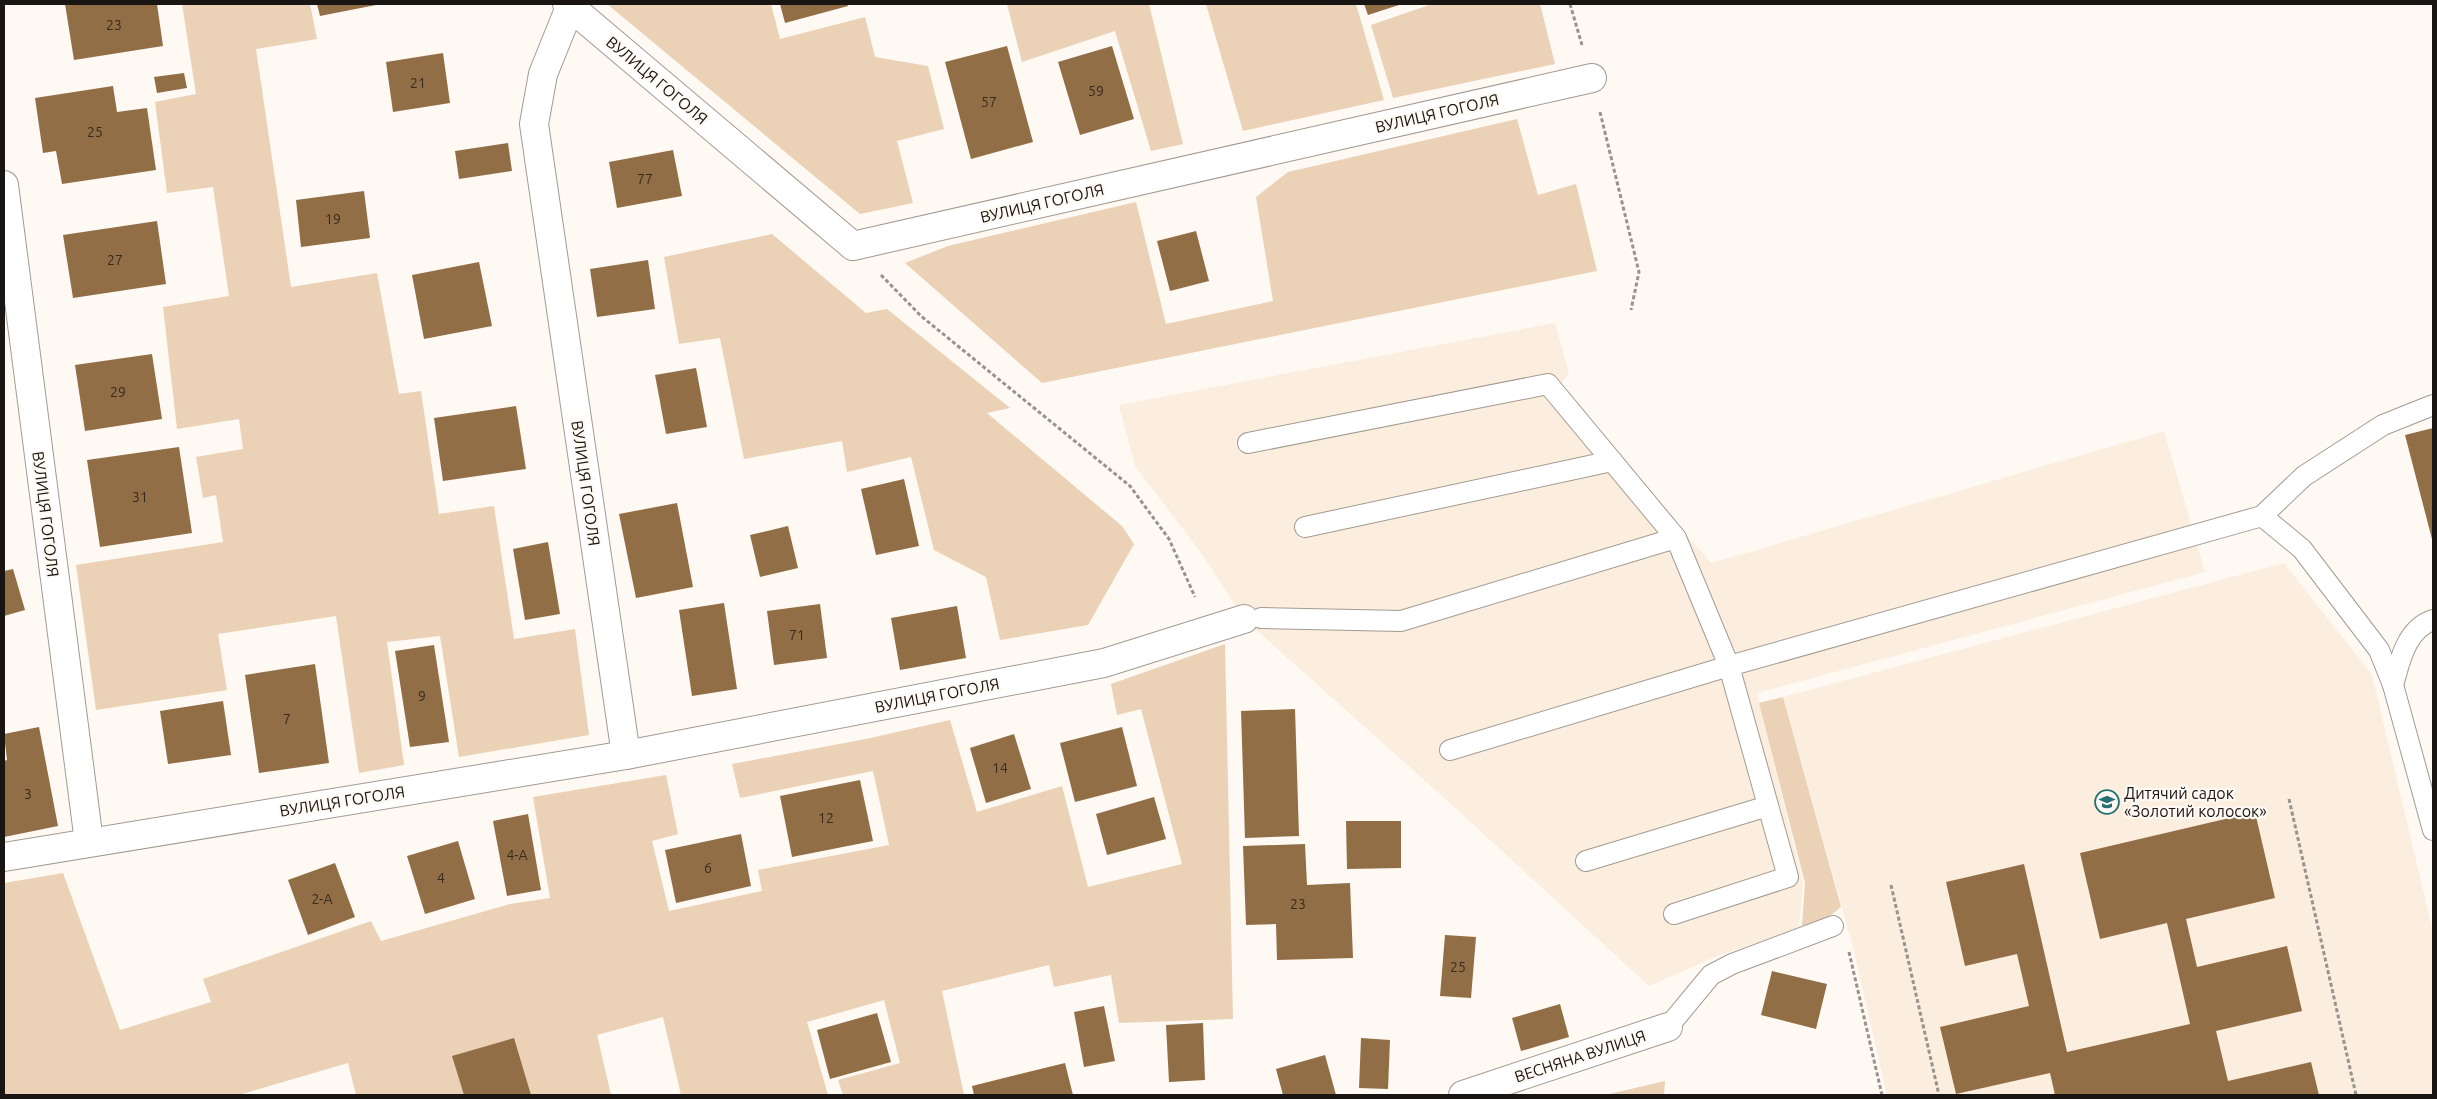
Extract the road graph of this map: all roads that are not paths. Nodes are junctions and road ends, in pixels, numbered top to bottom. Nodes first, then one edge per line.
1 (568, 5) edge
2 (1592, 78) road end
3 (4, 185) edge
4 (2433, 405) edge
5 (1248, 443) dead end
6 (1612, 461) junction
7 (2262, 516) junction
8 (1305, 527) dead end
9 (1676, 538) junction
10 (1252, 619) joint
11 (2433, 620) edge
12 (1729, 666) junction
13 (2393, 685) junction
14 (1450, 750) dead end
15 (626, 755) junction
16 (1768, 806) junction
17 (2433, 830) edge
18 (89, 842) junction
19 (4, 857) edge
20 (1586, 861) dead end
21 (1674, 914) dead end
22 (1833, 926) road end
23 (1668, 1027) joint
24 (1463, 1095) edge

1 - 2 street, ВУЛИЦЯ ГОГОЛЯ
1 - 15 street, ВУЛИЦЯ ГОГОЛЯ
3 - 18 street, ВУЛИЦЯ ГОГОЛЯ
4 - 7 lane
5 - 6 lane
6 - 8 lane
6 - 9 lane
7 - 12 lane
7 - 13 lane
9 - 10 lane
9 - 12 lane
10 - 15 street, ВУЛИЦЯ ГОГОЛЯ
11 - 13 lane
12 - 14 lane
12 - 16 lane
13 - 17 lane
15 - 18 street, ВУЛИЦЯ ГОГОЛЯ
16 - 20 lane
16 - 21 lane
18 - 19 street, ВУЛИЦЯ ГОГОЛЯ
22 - 23 lane
23 - 24 street, ВЕСНЯНА ВУЛИЦЯ

